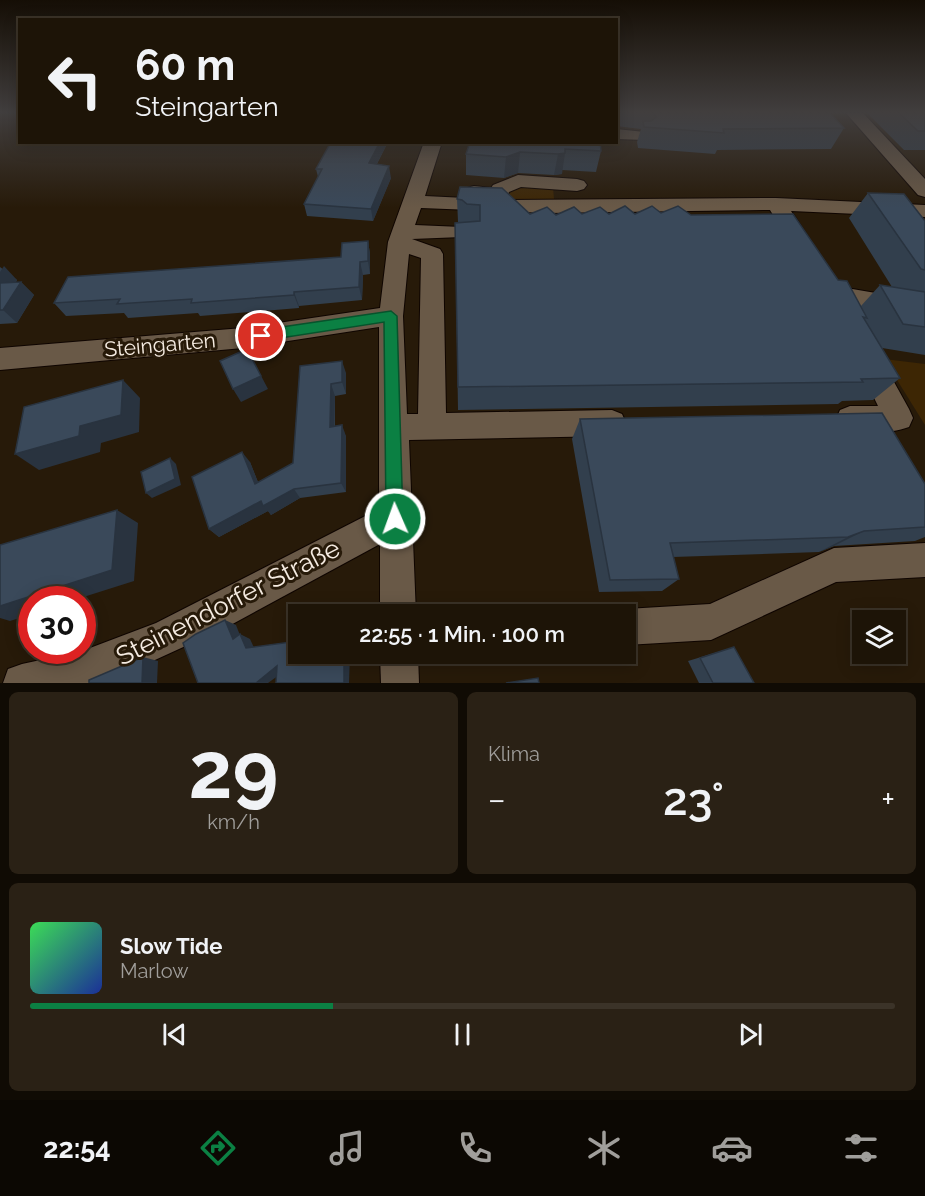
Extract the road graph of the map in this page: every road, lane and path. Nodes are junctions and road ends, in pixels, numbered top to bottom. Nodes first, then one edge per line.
1 (432, 145) edge
2 (883, 145) edge
3 (577, 185) dead end
4 (925, 191) edge
5 (415, 194) junction
6 (776, 204) junction
7 (925, 211) edge
8 (455, 232) edge
9 (400, 237) junction
10 (823, 277) junction
11 (902, 306) edge
12 (391, 316) junction
13 (0, 359) edge
14 (827, 419) edge
15 (636, 423) edge
16 (392, 427) junction
17 (432, 427) junction
18 (395, 519) junction
19 (925, 560) edge
20 (398, 604) edge
21 (636, 626) edge
22 (399, 664) edge
23 (22, 683) edge
24 (400, 683) edge

1 - 5 street
2 - 4 street
3 - 5 street
5 - 6 street
5 - 9 street
6 - 7 street
6 - 10 street
8 - 9 street
9 - 12 street
9 - 17 street
10 - 11 street
10 - 14 street
12 - 13 street, Steingarten
12 - 16 street
15 - 17 street
16 - 17 street
16 - 18 street
18 - 20 street
18 - 23 street, Steinendorfer Straße
19 - 21 street
22 - 24 street

